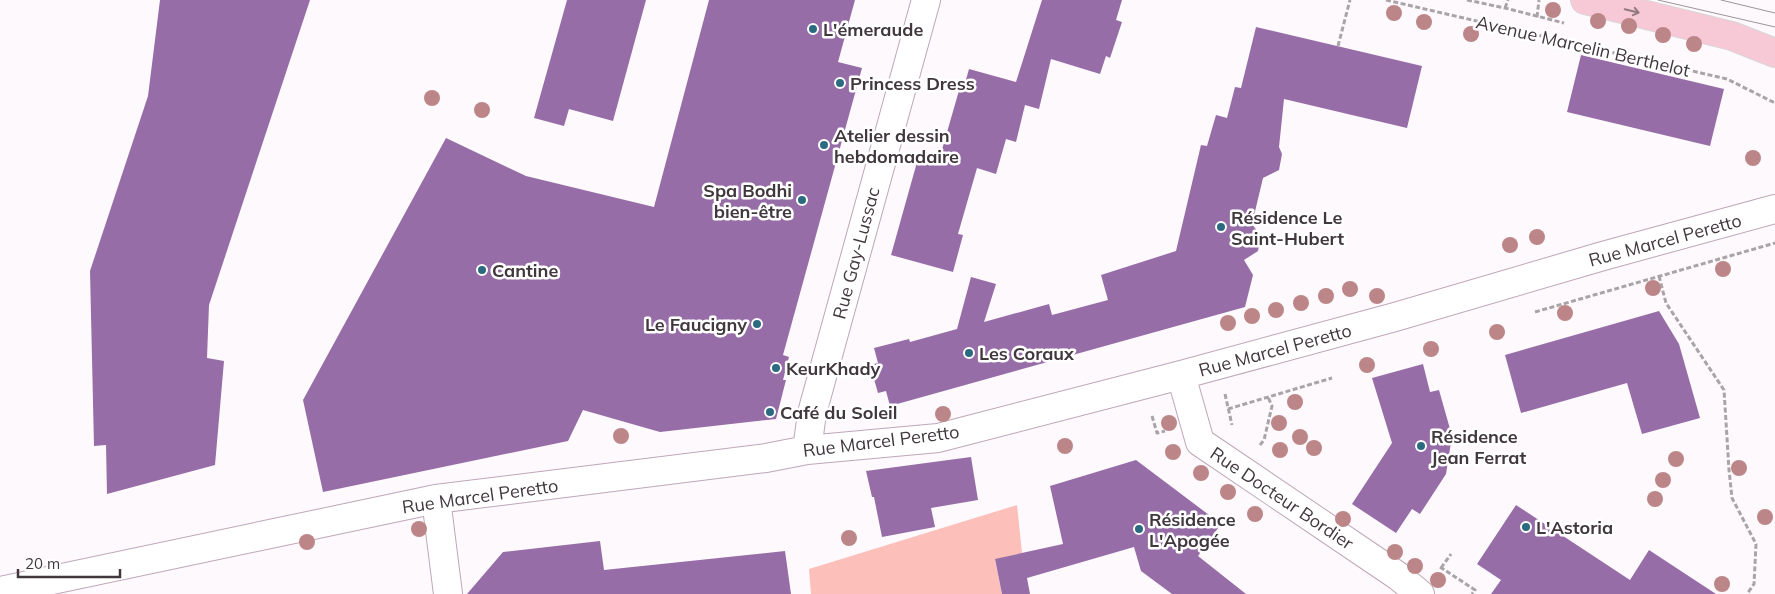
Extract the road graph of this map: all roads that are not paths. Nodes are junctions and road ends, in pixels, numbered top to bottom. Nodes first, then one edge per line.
1 (926, 0) edge
2 (1585, 0) edge
3 (1775, 53) edge
4 (1775, 209) edge
5 (1181, 375) junction
6 (807, 450) junction
7 (436, 499) junction
8 (0, 590) edge
9 (448, 594) edge
10 (1420, 594) edge

1 - 6 street, Rue Gay-Lussac
2 -> 3 main road
4 - 5 street, Rue Marcel Peretto
5 - 6 street, Rue Marcel Peretto
5 - 10 street, Rue Docteur Bordier
6 - 7 street, Rue Marcel Peretto
7 - 8 street, Rue Marcel Peretto
7 - 9 street

